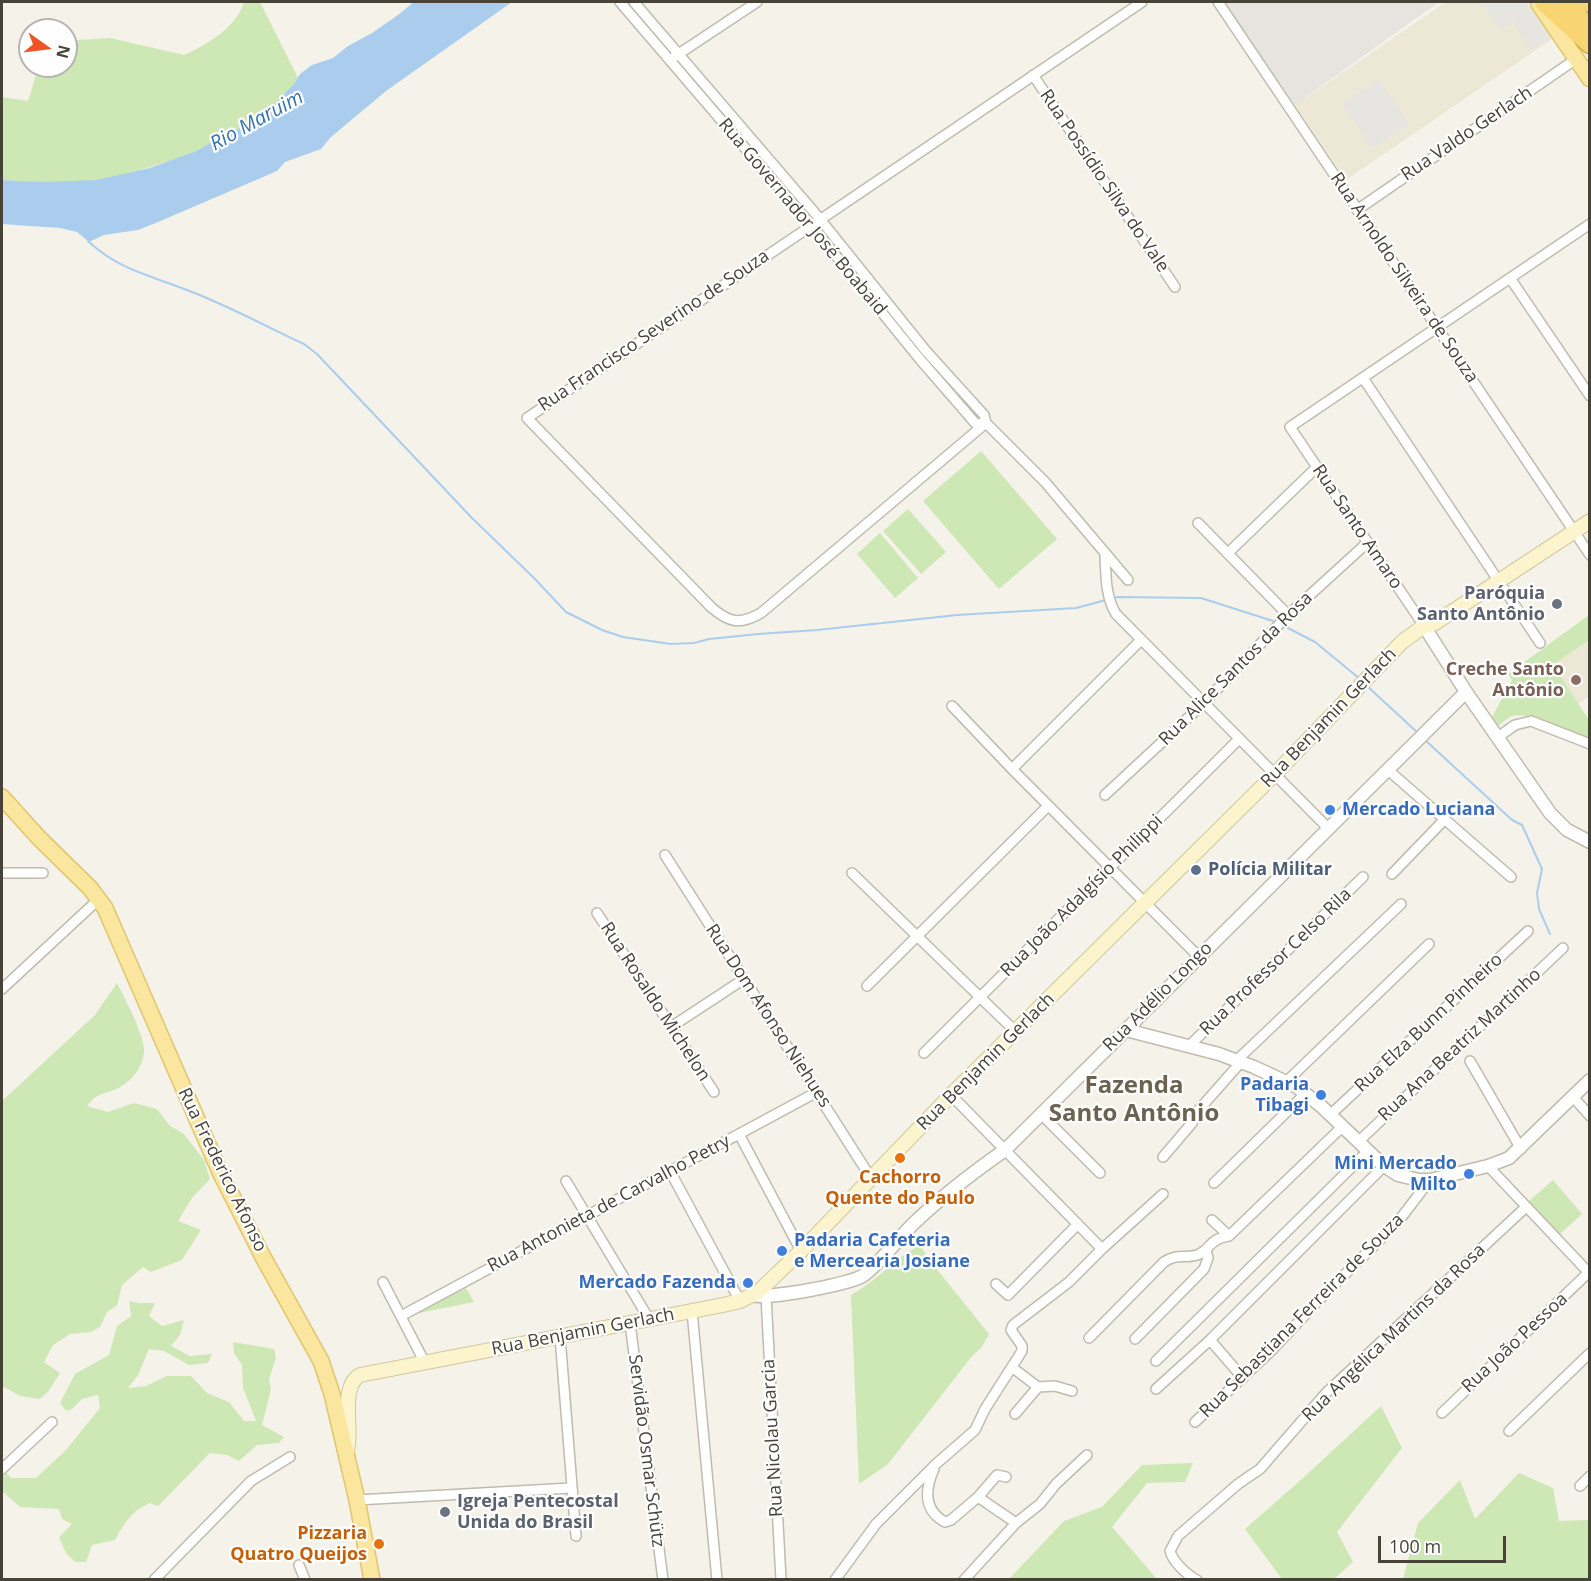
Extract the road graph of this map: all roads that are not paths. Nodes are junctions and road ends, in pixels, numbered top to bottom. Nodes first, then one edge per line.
1 (620, 2) edge
2 (634, 2) edge
3 (757, 2) edge
4 (1142, 2) edge
5 (1218, 2) edge
6 (1538, 2) edge
7 (1544, 2) edge
8 (1568, 2) edge
9 (1590, 33) edge
10 (1590, 44) edge
11 (679, 54) junction
12 (1576, 59) junction
13 (670, 60) junction
14 (1033, 75) junction
15 (1590, 79) edge
16 (747, 134) junction
17 (739, 141) junction
18 (1358, 210) junction
19 (820, 219) junction
20 (811, 225) junction
21 (1588, 228) edge
22 (1510, 278) junction
23 (1175, 287) dead end
24 (1437, 328) junction
25 (926, 351) junction
26 (918, 357) junction
27 (1363, 378) junction
28 (1590, 396) edge
29 (987, 423) junction
30 (1317, 467) junction
31 (1590, 521) edge
32 (1198, 523) dead end
33 (1574, 532) junction
34 (1367, 543) junction
35 (1228, 553) junction
36 (1105, 554) junction
37 (1590, 555) edge
38 (1128, 580) dead end
39 (1500, 582) junction
40 (1288, 615) junction
41 (1424, 626) junction
42 (1142, 640) junction
43 (1540, 642) dead end
44 (1466, 692) junction
45 (1204, 703) junction
46 (952, 706) dead end
47 (1498, 737) junction
48 (1239, 739) junction
49 (1590, 744) edge
50 (1012, 769) junction
51 (1388, 770) junction
52 (1275, 774) junction
53 (1105, 795) dead end
54 (2, 797) edge
55 (1048, 806) junction
56 (1445, 819) junction
57 (1329, 829) junction
58 (1590, 842) edge
59 (665, 855) dead end
60 (1110, 868) junction
61 (2, 873) edge
62 (43, 873) dead end
63 (852, 873) dead end
64 (1392, 874) dead end
65 (1363, 877) dead end
66 (1510, 877) dead end
67 (99, 899) junction
68 (1145, 903) junction
69 (1401, 904) dead end
70 (597, 913) dead end
71 (1528, 932) dead end
72 (917, 936) junction
73 (1429, 944) dead end
74 (1563, 948) dead end
75 (1199, 957) junction
76 (744, 979) junction
77 (867, 986) dead end
78 (2, 989) edge
79 (980, 997) junction
80 (671, 1027) junction
81 (1126, 1030) junction
82 (1016, 1032) junction
83 (1189, 1046) junction
84 (924, 1053) dead end
85 (1239, 1061) junction
86 (1470, 1061) dead end
87 (1590, 1080) edge
88 (1286, 1082) junction
89 (714, 1092) dead end
90 (817, 1092) junction
91 (1306, 1093) junction
92 (951, 1095) junction
93 (1573, 1097) junction
94 (1041, 1114) junction
95 (1330, 1115) junction
96 (1590, 1116) edge
97 (1342, 1126) junction
98 (739, 1134) junction
99 (1358, 1142) junction
100 (1521, 1149) junction
101 (1005, 1150) junction
102 (1368, 1151) junction
103 (1163, 1157) dead end
104 (1384, 1166) junction
105 (1488, 1166) junction
106 (670, 1171) junction
107 (1100, 1173) dead end
108 (871, 1178) junction
109 (1430, 1180) junction
110 (566, 1181) dead end
111 (1214, 1183) dead end
112 (1163, 1194) dead end
113 (1526, 1207) junction
114 (588, 1215) junction
115 (1212, 1220) dead end
116 (1078, 1224) junction
117 (1229, 1236) junction
118 (1102, 1249) junction
119 (1206, 1250) junction
120 (801, 1251) junction
121 (1589, 1274) edge
122 (383, 1282) dead end
123 (996, 1284) dead end
124 (755, 1295) junction
125 (692, 1311) junction
126 (401, 1316) junction
127 (649, 1319) junction
128 (630, 1323) junction
129 (560, 1337) junction
130 (1089, 1338) dead end
131 (1136, 1339) dead end
132 (1210, 1340) junction
133 (1590, 1353) edge
134 (424, 1361) junction
135 (1156, 1361) dead end
136 (1013, 1368) junction
137 (1243, 1378) junction
138 (1038, 1387) junction
139 (1156, 1389) dead end
140 (1072, 1391) dead end
141 (1442, 1413) dead end
142 (1015, 1414) dead end
143 (52, 1422) dead end
144 (1195, 1422) dead end
145 (1509, 1431) dead end
146 (345, 1454) junction
147 (1087, 1455) dead end
148 (290, 1457) dead end
149 (936, 1464) junction
150 (2, 1469) edge
151 (1590, 1476) edge
152 (1006, 1477) dead end
153 (1580, 1486) dead end
154 (571, 1488) junction
155 (978, 1497) junction
156 (357, 1500) junction
157 (1016, 1523) junction
158 (576, 1536) dead end
159 (299, 1565) dead end
160 (154, 1580) edge
161 (305, 1580) edge
162 (372, 1580) edge
163 (663, 1580) edge
164 (717, 1580) edge
165 (782, 1580) edge
166 (835, 1580) edge
167 (964, 1580) edge
168 (1197, 1580) edge

1 - 13 street, Rua Governador José Boabaid
2 - 11 street, Rua Governador José Boabaid
3 - 11 street
4 - 14 street, Rua Francisco Severino de Souza
5 - 18 street, Rua Arnoldo Silveira de Souza
6 - 12 main road
7 - 10 highway
8 - 9 highway
11 - 13 street
11 - 16 street, Rua Governador José Boabaid
12 - 15 main road
12 - 18 street, Rua Valdo Gerlach
13 - 17 street, Rua Governador José Boabaid
14 - 19 street, Rua Francisco Severino de Souza
14 - 23 street, Rua Possídio Silva do Vale
16 - 17 street
16 - 19 street, Rua Governador José Boabaid
17 - 20 street, Rua Governador José Boabaid
18 - 24 street, Rua Arnoldo Silveira de Souza
19 - 20 street, Rua Francisco Severino de Souza
19 - 25 street, Rua Governador José Boabaid
20 - 26 street, Rua Governador José Boabaid
20 - 29 street, Rua Francisco Severino de Souza
21 - 22 street
22 - 24 street
22 - 28 street
24 - 27 street
24 - 33 street, Rua Arnoldo Silveira de Souza
25 - 26 street
25 - 29 street, Rua Governador José Boabaid
26 - 29 street, Rua Governador José Boabaid
27 - 30 street, Rua Santo Amaro
27 - 39 street
29 - 36 street, Rua Governador José Boabaid
30 - 34 street, Rua Santo Amaro
30 - 35 street
31 - 33 main road, Rua Benjamin Gerlach
32 - 35 street
33 - 37 street, Rua Arnoldo Silveira de Souza
33 - 39 main road, Rua Benjamin Gerlach
34 - 40 street, Rua Alice Santos da Rosa
34 - 41 street, Rua Santo Amaro
35 - 40 street
36 - 38 street, Rua Governador José Boabaid
36 - 42 street
39 - 41 main road, Rua Benjamin Gerlach
39 - 43 street
40 - 45 street, Rua Alice Santos da Rosa
41 - 44 street
41 - 52 main road, Rua Benjamin Gerlach
42 - 45 street
42 - 50 street
44 - 47 street
44 - 51 street, Rua Adélio Longo
45 - 48 street
45 - 53 street, Rua Alice Santos da Rosa
46 - 50 street
47 - 49 street
47 - 58 street
48 - 52 street
48 - 60 street, Rua João Adalgísio Philippi
50 - 55 street
51 - 56 street
51 - 57 street, Rua Adélio Longo
52 - 57 street
52 - 68 main road, Rua Benjamin Gerlach
54 - 67 main road, Rua Frederico Afonso
55 - 60 street
55 - 72 street
56 - 64 street
56 - 66 street
57 - 75 street, Rua Adélio Longo
59 - 76 street, Rua Dom Afonso Niehues
60 - 68 street
60 - 79 street, Rua João Adalgísio Philippi
61 - 62 street
63 - 72 street
65 - 83 street, Rua Professor Celso Rila
67 - 78 street
67 - 146 main road, Rua Frederico Afonso
68 - 75 street
68 - 82 main road, Rua Benjamin Gerlach
69 - 85 street
70 - 80 street, Rua Rosaldo Michelon
71 - 95 street, Rua Elza Bunn Pinheiro
72 - 77 street
72 - 79 street
73 - 88 street
74 - 99 street, Rua Ana Beatriz Martinho
75 - 81 street, Rua Adélio Longo
76 - 80 street
76 - 90 street, Rua Dom Afonso Niehues
79 - 82 street
79 - 84 street, Rua João Adalgísio Philippi
80 - 89 street, Rua Rosaldo Michelon
81 - 83 street
81 - 94 street, Rua Adélio Longo
82 - 92 main road, Rua Benjamin Gerlach
83 - 85 street
85 - 88 street
85 - 103 street
86 - 100 street
87 - 93 street
88 - 91 street
90 - 98 street, Rua Antonieta de Carvalho Petry
90 - 108 street, Rua Dom Afonso Niehues
91 - 95 street
91 - 111 street
92 - 101 street
92 - 108 main road, Rua Benjamin Gerlach
93 - 96 street
93 - 100 street
94 - 101 street, Rua Adélio Longo
94 - 107 street
95 - 97 street
97 - 99 street
97 - 117 street
98 - 106 street, Rua Antonieta de Carvalho Petry
98 - 120 street
99 - 102 street
100 - 105 street
101 - 116 street
101 - 124 street, Rua Adélio Longo
102 - 104 street
102 - 135 street
104 - 109 street
104 - 132 street
105 - 109 street
105 - 113 street
106 - 114 street, Rua Antonieta de Carvalho Petry
106 - 124 street
108 - 120 main road, Rua Benjamin Gerlach
109 - 137 street, Rua Sebastiana Ferreira de Souza
110 - 114 street
112 - 118 street
113 - 121 street
113 - 168 street, Rua Angélica Martins da Rosa
114 - 126 street, Rua Antonieta de Carvalho Petry
114 - 127 street
115 - 117 street
116 - 118 street
116 - 123 street
117 - 119 street
118 - 136 street
119 - 130 street
119 - 131 street
120 - 124 main road, Rua Benjamin Gerlach
121 - 141 street, Rua João Pessoa
122 - 126 street
124 - 125 main road, Rua Benjamin Gerlach
124 - 165 street, Rua Nicolau Garcia
125 - 127 main road, Rua Benjamin Gerlach
125 - 164 street
126 - 134 street
127 - 128 main road, Rua Benjamin Gerlach
128 - 129 main road, Rua Benjamin Gerlach
128 - 163 street, Servidão Osmar Schütz
129 - 134 main road, Rua Benjamin Gerlach
129 - 154 street
132 - 137 street
132 - 139 street
133 - 145 street
134 - 146 main road, Rua Benjamin Gerlach
136 - 138 street
136 - 149 street
137 - 144 street, Rua Sebastiana Ferreira de Souza
138 - 140 street
138 - 142 street
143 - 150 street
146 - 156 main road, Rua Frederico Afonso
147 - 157 street
148 - 160 street
149 - 155 street
149 - 166 street
151 - 153 street
152 - 155 street
154 - 156 street
154 - 158 street
155 - 157 street
156 - 162 main road, Rua Frederico Afonso
157 - 167 street
159 - 161 street

